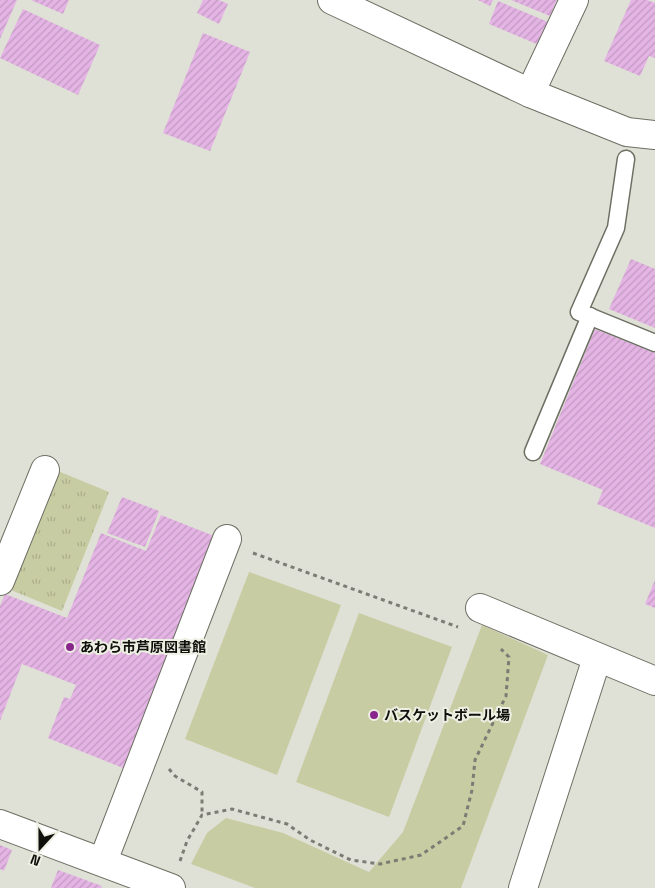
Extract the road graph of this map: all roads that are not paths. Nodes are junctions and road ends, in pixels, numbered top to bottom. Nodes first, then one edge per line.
1 (332, 0) edge
2 (574, 0) edge
3 (530, 93) junction
4 (655, 134) edge
5 (626, 160) dead end
6 (590, 316) junction
7 (655, 343) edge
8 (533, 452) dead end
9 (45, 470) dead end
10 (236, 544) road end
11 (0, 581) edge
12 (473, 619) road end
13 (597, 658) junction
14 (655, 681) edge
15 (0, 824) edge
16 (103, 861) junction
17 (170, 888) edge
18 (523, 888) edge

1 - 3 street
2 - 3 street
3 - 4 street
5 - 6 lane
6 - 7 lane
6 - 8 lane
9 - 11 street
10 - 16 street
12 - 13 street
13 - 14 street
13 - 18 street
15 - 16 street
16 - 17 street

